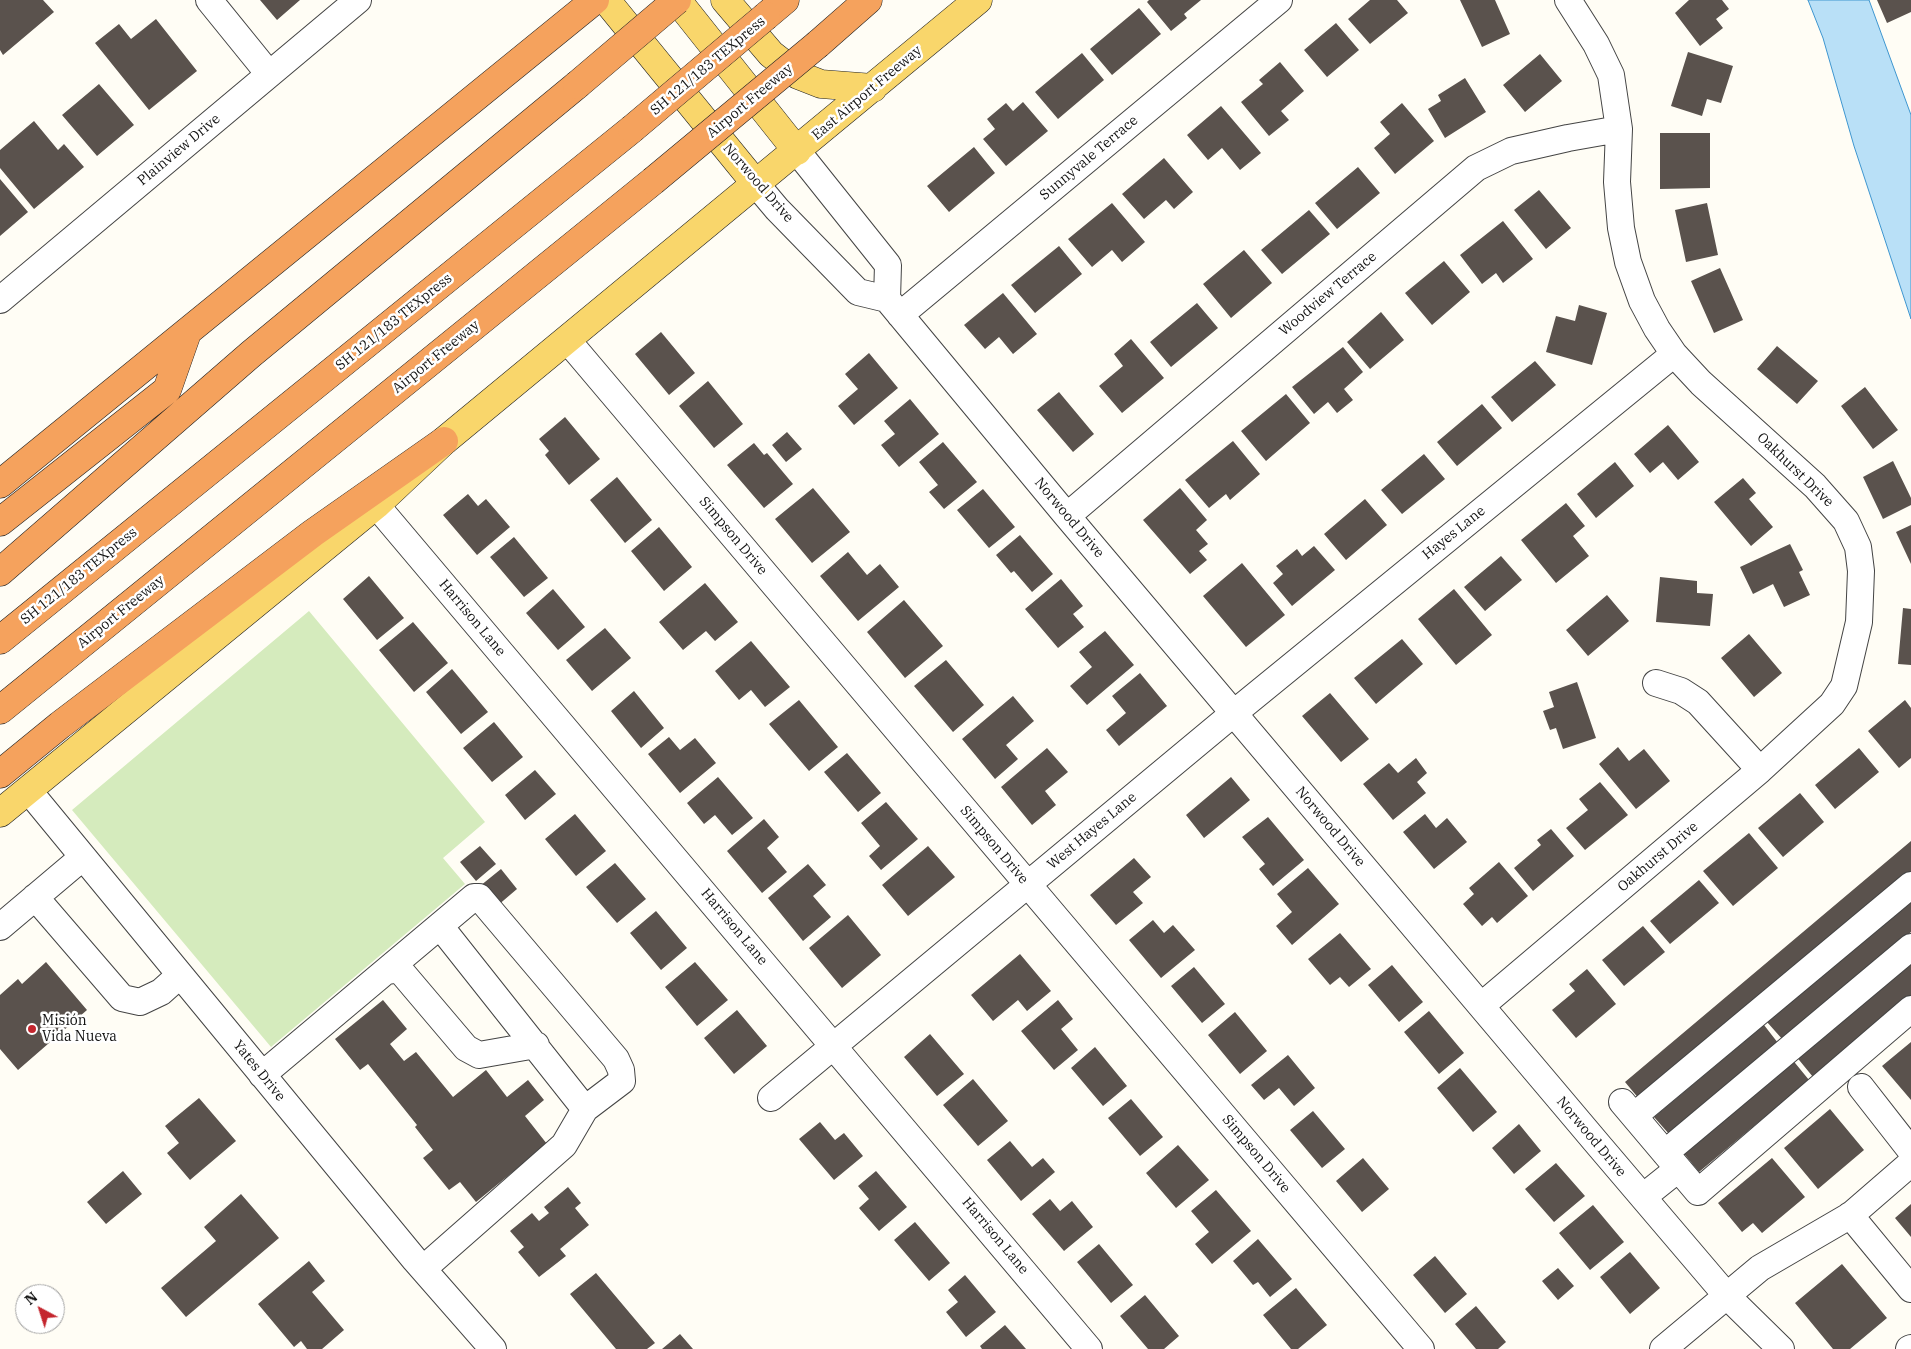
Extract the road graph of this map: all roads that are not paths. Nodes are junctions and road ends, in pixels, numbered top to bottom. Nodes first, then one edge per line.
1 (209, 0) edge
2 (358, 0) edge
3 (596, 0) edge
4 (606, 0) edge
5 (677, 0) edge
6 (725, 0) edge
7 (868, 0) edge
8 (978, 0) edge
9 (1279, 0) edge
10 (1568, 0) edge
11 (776, 8) edge
12 (269, 74) junction
13 (873, 88) junction
14 (1619, 129) junction
15 (797, 151) junction
16 (756, 184) junction
17 (0, 300) edge
18 (894, 307) junction
19 (187, 333) junction
20 (568, 341) junction
21 (1674, 354) junction
22 (444, 442) junction
23 (0, 484) edge
24 (376, 505) junction
25 (1067, 516) junction
26 (0, 522) edge
27 (0, 572) edge
28 (0, 640) edge
29 (1656, 683) dead end
30 (0, 710) edge
31 (1234, 713) junction
32 (1760, 770) junction
33 (0, 774) edge
34 (28, 790) junction
35 (0, 813) edge
36 (83, 857) junction
37 (1028, 884) junction
38 (1911, 885) edge
39 (35, 897) junction
40 (440, 926) junction
41 (0, 927) edge
42 (1911, 947) edge
43 (388, 971) junction
44 (180, 975) junction
45 (1481, 1006) junction
46 (1911, 1009) edge
47 (536, 1045) junction
48 (835, 1046) junction
49 (262, 1075) junction
50 (1861, 1087) dead end
51 (771, 1098) dead end
52 (585, 1109) junction
53 (1911, 1151) edge
54 (1671, 1161) junction
55 (1911, 1163) edge
56 (1643, 1197) junction
57 (1850, 1215) junction
58 (423, 1269) junction
59 (1911, 1289) edge
60 (1727, 1296) junction
61 (493, 1349) edge
62 (1089, 1349) edge
63 (1421, 1349) edge
64 (1663, 1349) edge
65 (1781, 1349) edge

1 - 12 street
2 - 12 street, Plainview Drive
3 - 19 highway
4 - 16 main road, Norwood Drive
5 - 15 main road
5 - 27 highway, bridge
6 - 13 main road
7 - 30 highway, Airport Freeway, bridge
8 - 13 main road, East Airport Freeway
9 - 18 street, Sunnyvale Terrace
10 - 14 street, Oakhurst Drive
11 - 28 highway, SH 121/183 TEXpress, bridge
12 - 17 street, Plainview Drive
13 - 15 main road, East Airport Freeway
14 - 21 street, Oakhurst Drive
14 - 25 street, Woodview Terrace
15 - 16 main road, East Airport Freeway
15 - 18 street
16 - 18 street, Norwood Drive
16 - 20 main road
18 - 25 street, Norwood Drive
19 - 23 highway
19 - 26 highway
20 - 22 main road
20 - 37 street, Simpson Drive
21 - 31 street, Hayes Lane
21 - 32 street, Oakhurst Drive
22 - 24 main road
22 - 33 highway
24 - 34 main road
24 - 48 street, Harrison Lane
25 - 31 street, Norwood Drive
29 - 32 street
31 - 37 street, West Hayes Lane
31 - 45 street, Norwood Drive
32 - 45 street, Oakhurst Drive
34 - 35 main road
34 - 36 street, Yates Drive
36 - 39 street
36 - 44 street, Yates Drive
37 - 48 street, West Hayes Lane
37 - 63 street, Simpson Drive
38 - 54 street
39 - 41 street
39 - 44 street
40 - 43 street
40 - 47 street
40 - 52 street
42 - 54 street
43 - 47 street
43 - 49 street
44 - 49 street, Yates Drive
45 - 56 street, Norwood Drive
46 - 54 street
47 - 52 street
48 - 51 street
48 - 62 street, Harrison Lane
49 - 58 street, Yates Drive
50 - 53 street
52 - 58 street
54 - 56 street
55 - 57 street
56 - 60 street, Norwood Drive
57 - 59 street
57 - 60 street
58 - 61 street, Yates Drive
60 - 64 street
60 - 65 street, Norwood Drive

